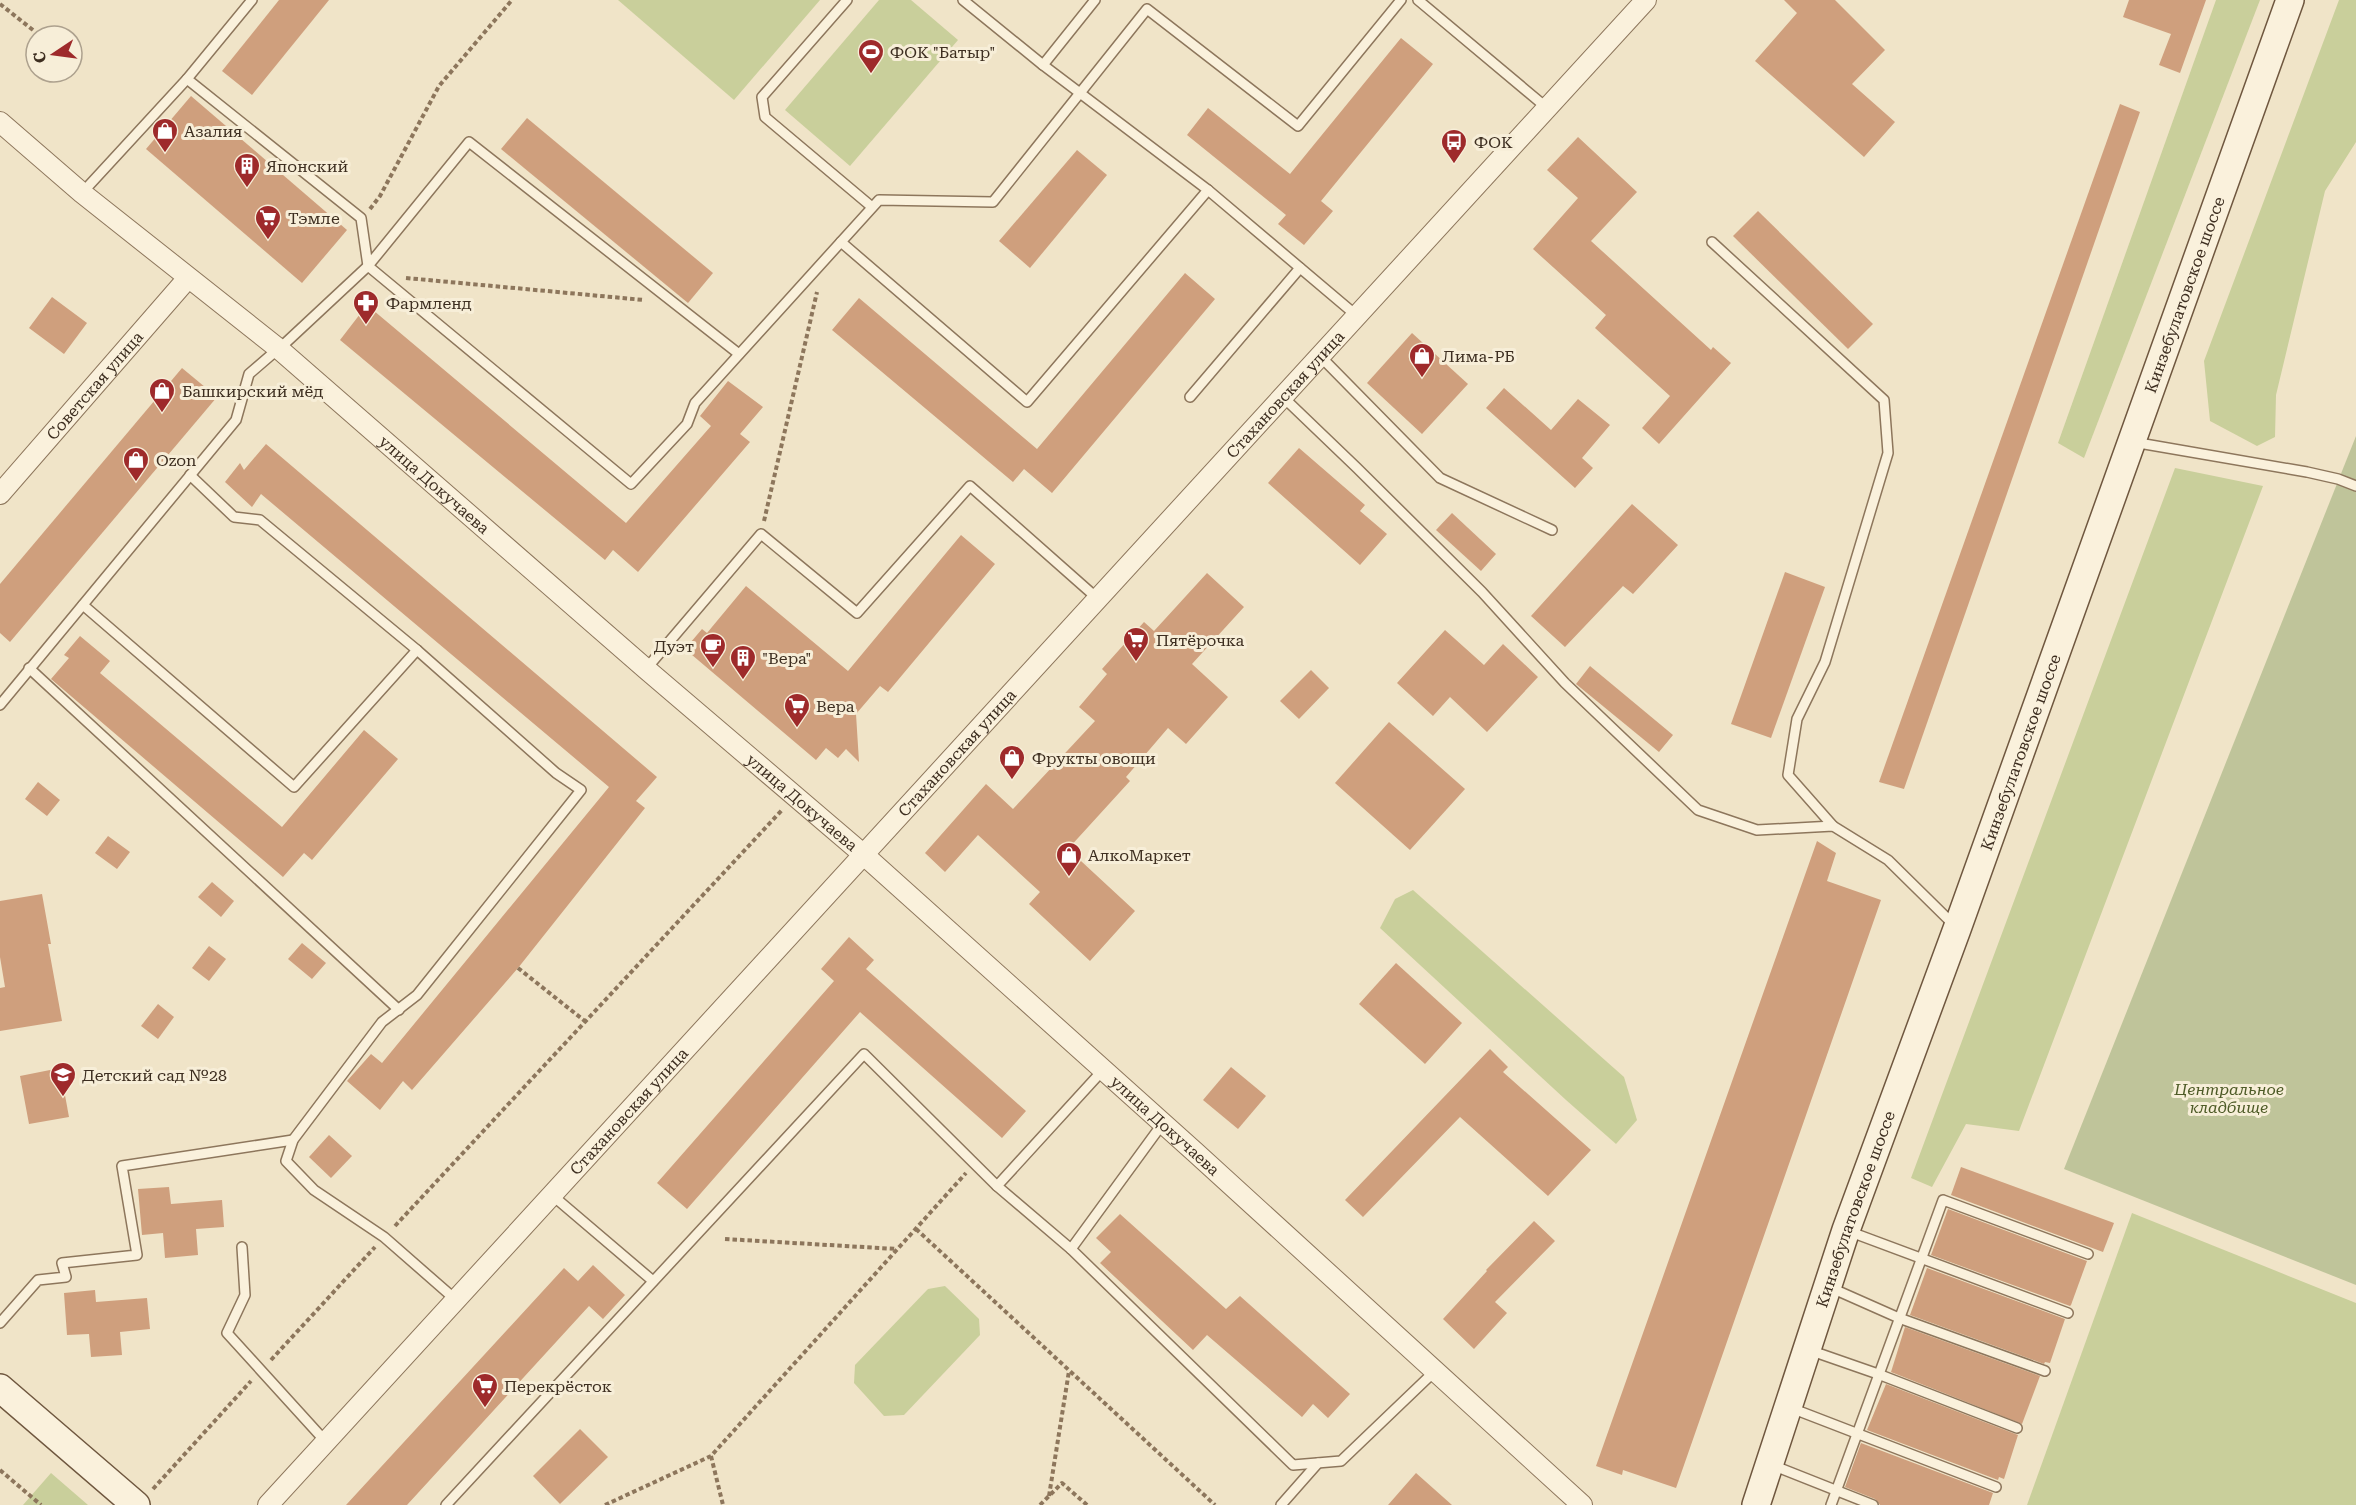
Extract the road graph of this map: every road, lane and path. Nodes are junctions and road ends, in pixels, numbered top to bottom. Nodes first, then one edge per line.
1 (252, 0) edge
2 (512, 0) edge
3 (847, 0) edge
4 (963, 0) edge
5 (1095, 0) edge
6 (1401, 0) edge
7 (1419, 0) edge
8 (1646, 0) edge
9 (2290, 0) edge
10 (0, 4) edge
11 (25, 24) edge
12 (1042, 65) junction
13 (187, 80) junction
14 (1080, 91) junction
15 (1547, 108) junction
16 (0, 122) edge
17 (1208, 190) junction
18 (82, 193) junction
19 (872, 207) junction
20 (362, 218) junction
21 (841, 242) junction
22 (1712, 242) dead end
23 (824, 260) junction
24 (368, 266) junction
25 (1300, 268) junction
26 (379, 276) junction
27 (188, 278) junction
28 (673, 301) junction
29 (1357, 316) junction
30 (279, 349) junction
31 (739, 354) junction
32 (1320, 356) junction
33 (1190, 397) dead end
34 (1283, 397) junction
35 (2130, 441) junction
36 (190, 475) junction
37 (2356, 486) edge
38 (0, 494) edge
39 (1552, 530) dead end
40 (761, 534) junction
41 (1098, 599) junction
42 (83, 605) junction
43 (417, 650) junction
44 (29, 668) junction
45 (646, 669) junction
46 (0, 705) edge
47 (795, 796) junction
48 (1833, 826) junction
49 (864, 855) junction
50 (1957, 929) junction
51 (518, 968) dead end
52 (399, 1010) junction
53 (586, 1022) junction
54 (1103, 1070) junction
55 (1163, 1124) junction
56 (293, 1140) junction
57 (975, 1164) junction
58 (997, 1186) junction
59 (552, 1195) junction
60 (916, 1229) junction
61 (1846, 1230) junction
62 (384, 1237) junction
63 (724, 1239) dead end
64 (242, 1247) dead end
65 (898, 1249) junction
66 (1071, 1250) junction
67 (2088, 1254) dead end
68 (1922, 1258) junction
69 (653, 1281) junction
70 (1828, 1287) junction
71 (456, 1300) junction
72 (2068, 1313) dead end
73 (1899, 1318) junction
74 (0, 1323) edge
75 (1808, 1350) junction
76 (261, 1371) junction
77 (1069, 1371) junction
78 (1435, 1371) junction
79 (2045, 1371) dead end
80 (1878, 1374) junction
81 (0, 1388) edge
82 (1788, 1407) junction
83 (2017, 1428) dead end
84 (1857, 1433) junction
85 (326, 1442) junction
86 (711, 1456) junction
87 (1317, 1463) junction
88 (1770, 1464) junction
89 (0, 1470) edge
90 (1996, 1487) dead end
91 (1836, 1491) junction
92 (1049, 1496) junction
93 (141, 1501) edge
94 (41, 1505) edge
95 (268, 1505) edge
96 (446, 1505) edge
97 (605, 1505) edge
98 (723, 1505) edge
99 (1040, 1505) edge
100 (1087, 1505) edge
101 (1215, 1505) edge
102 (1281, 1505) edge
103 (1582, 1505) edge
104 (1756, 1505) edge
105 (1831, 1505) edge
106 (1873, 1505) edge

1 - 13 lane
2 - 20 path
3 - 19 lane
4 - 12 lane
5 - 12 lane
6 - 14 lane
7 - 15 lane
8 - 15 street, Стахановская улица
9 - 35 main road, Кинзебулатовское шоссе
10 - 11 path
12 - 14 lane
13 - 18 lane
13 - 20 lane
14 - 17 lane
14 - 19 lane
15 - 29 street, Стахановская улица
16 - 18 street, улица Докучаева
17 - 21 lane
17 - 25 lane
18 - 27 street, улица Докучаева
19 - 21 lane
20 - 24 lane
21 - 23 lane
22 - 48 lane
23 - 31 lane
23 - 40 path
24 - 26 lane
24 - 28 lane
24 - 30 lane
25 - 29 lane
25 - 33 lane
26 - 28 path
26 - 31 lane
27 - 30 street, улица Докучаева
27 - 38 street, Советская улица
28 - 31 lane
29 - 32 street, Стахановская улица
30 - 36 lane
30 - 45 street, улица Докучаева
32 - 34 street, Стахановская улица
32 - 39 lane
34 - 41 street, Стахановская улица
34 - 48 lane
35 - 37 lane
35 - 50 main road, Кинзебулатовское шоссе
36 - 42 lane
36 - 43 lane
40 - 41 lane
40 - 45 lane
41 - 49 street, Стахановская улица
42 - 43 lane
42 - 44 lane
43 - 52 lane
44 - 46 lane
44 - 52 lane
45 - 47 street, улица Докучаева
47 - 49 street, улица Докучаева
47 - 53 path
48 - 50 lane
49 - 54 street, улица Докучаева
49 - 59 street, Стахановская улица
50 - 61 main road, Кинзебулатовское шоссе
51 - 53 path
52 - 56 lane
53 - 62 path
54 - 55 street, улица Докучаева
54 - 58 lane
55 - 66 lane
55 - 78 street, улица Докучаева
56 - 62 lane
56 - 74 lane
57 - 58 lane
57 - 60 path
57 - 69 lane
58 - 66 lane
59 - 69 lane
59 - 71 street, Стахановская улица
60 - 65 path
60 - 77 path
61 - 68 lane
61 - 70 main road, Кинзебулатовское шоссе
62 - 71 lane
62 - 76 path
63 - 65 path
64 - 76 lane
65 - 86 path
66 - 87 lane
67 - 68 lane
68 - 72 lane
68 - 73 lane
69 - 96 lane
70 - 73 lane
70 - 75 main road, Кинзебулатовское шоссе
71 - 85 street, Стахановская улица
73 - 79 lane
73 - 80 lane
75 - 80 lane
75 - 82 main road, Кинзебулатовское шоссе
76 - 85 lane
76 - 93 path
77 - 92 path
77 - 101 path
78 - 87 lane
78 - 103 street, улица Докучаева
80 - 83 lane
80 - 84 lane
81 - 93 main road
82 - 84 lane
82 - 88 main road, Кинзебулатовское шоссе
84 - 90 lane
84 - 91 lane
85 - 95 street, Стахановская улица
86 - 97 path
86 - 98 path
87 - 102 lane
88 - 91 lane
88 - 104 main road, Кинзебулатовское шоссе
89 - 94 path
91 - 105 lane
91 - 106 lane
92 - 99 path
92 - 100 path

